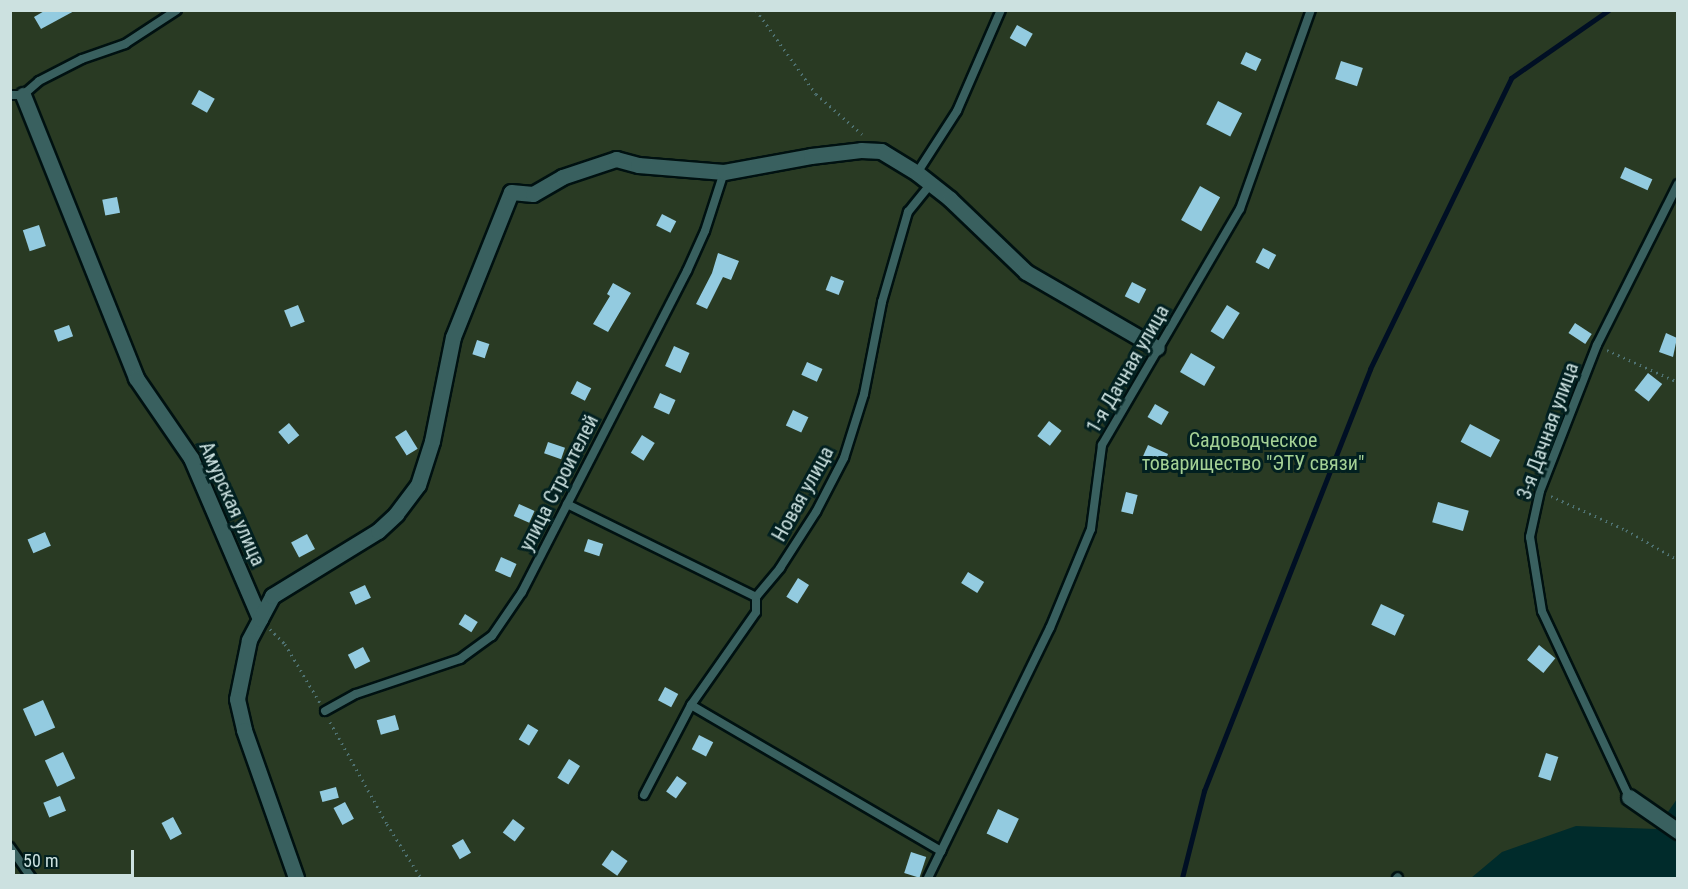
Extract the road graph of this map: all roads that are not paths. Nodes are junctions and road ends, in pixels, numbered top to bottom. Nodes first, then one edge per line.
1 (177, 10) edge
2 (1000, 10) edge
3 (1311, 10) edge
4 (17, 95) edge
5 (724, 172) junction
6 (916, 173) junction
7 (931, 184) junction
8 (1677, 184) edge
9 (1157, 348) junction
10 (567, 504) junction
11 (756, 597) junction
12 (260, 619) junction
13 (691, 705) junction
14 (325, 711) road end
15 (644, 795) dead end
16 (1629, 797) joint
17 (1677, 831) edge
18 (10, 847) edge
19 (941, 851) junction
20 (32, 879) edge
21 (296, 879) edge
22 (928, 879) edge

1 - 4 lane
2 - 6 lane
3 - 9 lane, 1-я Дачная улица
4 - 12 street, Амурская улица
5 - 6 street
5 - 10 lane, улица Строителей
5 - 12 street
6 - 7 street
7 - 9 street
7 - 11 lane, Новая улица
8 - 16 lane, 3-я Дачная улица
9 - 19 lane, 1-я Дачная улица
10 - 11 lane
10 - 14 lane, улица Строителей
11 - 13 lane, Новая улица
12 - 21 street
13 - 15 lane, Новая улица
13 - 19 lane
16 - 17 street
18 - 20 lane
19 - 22 lane, 1-я Дачная улица

